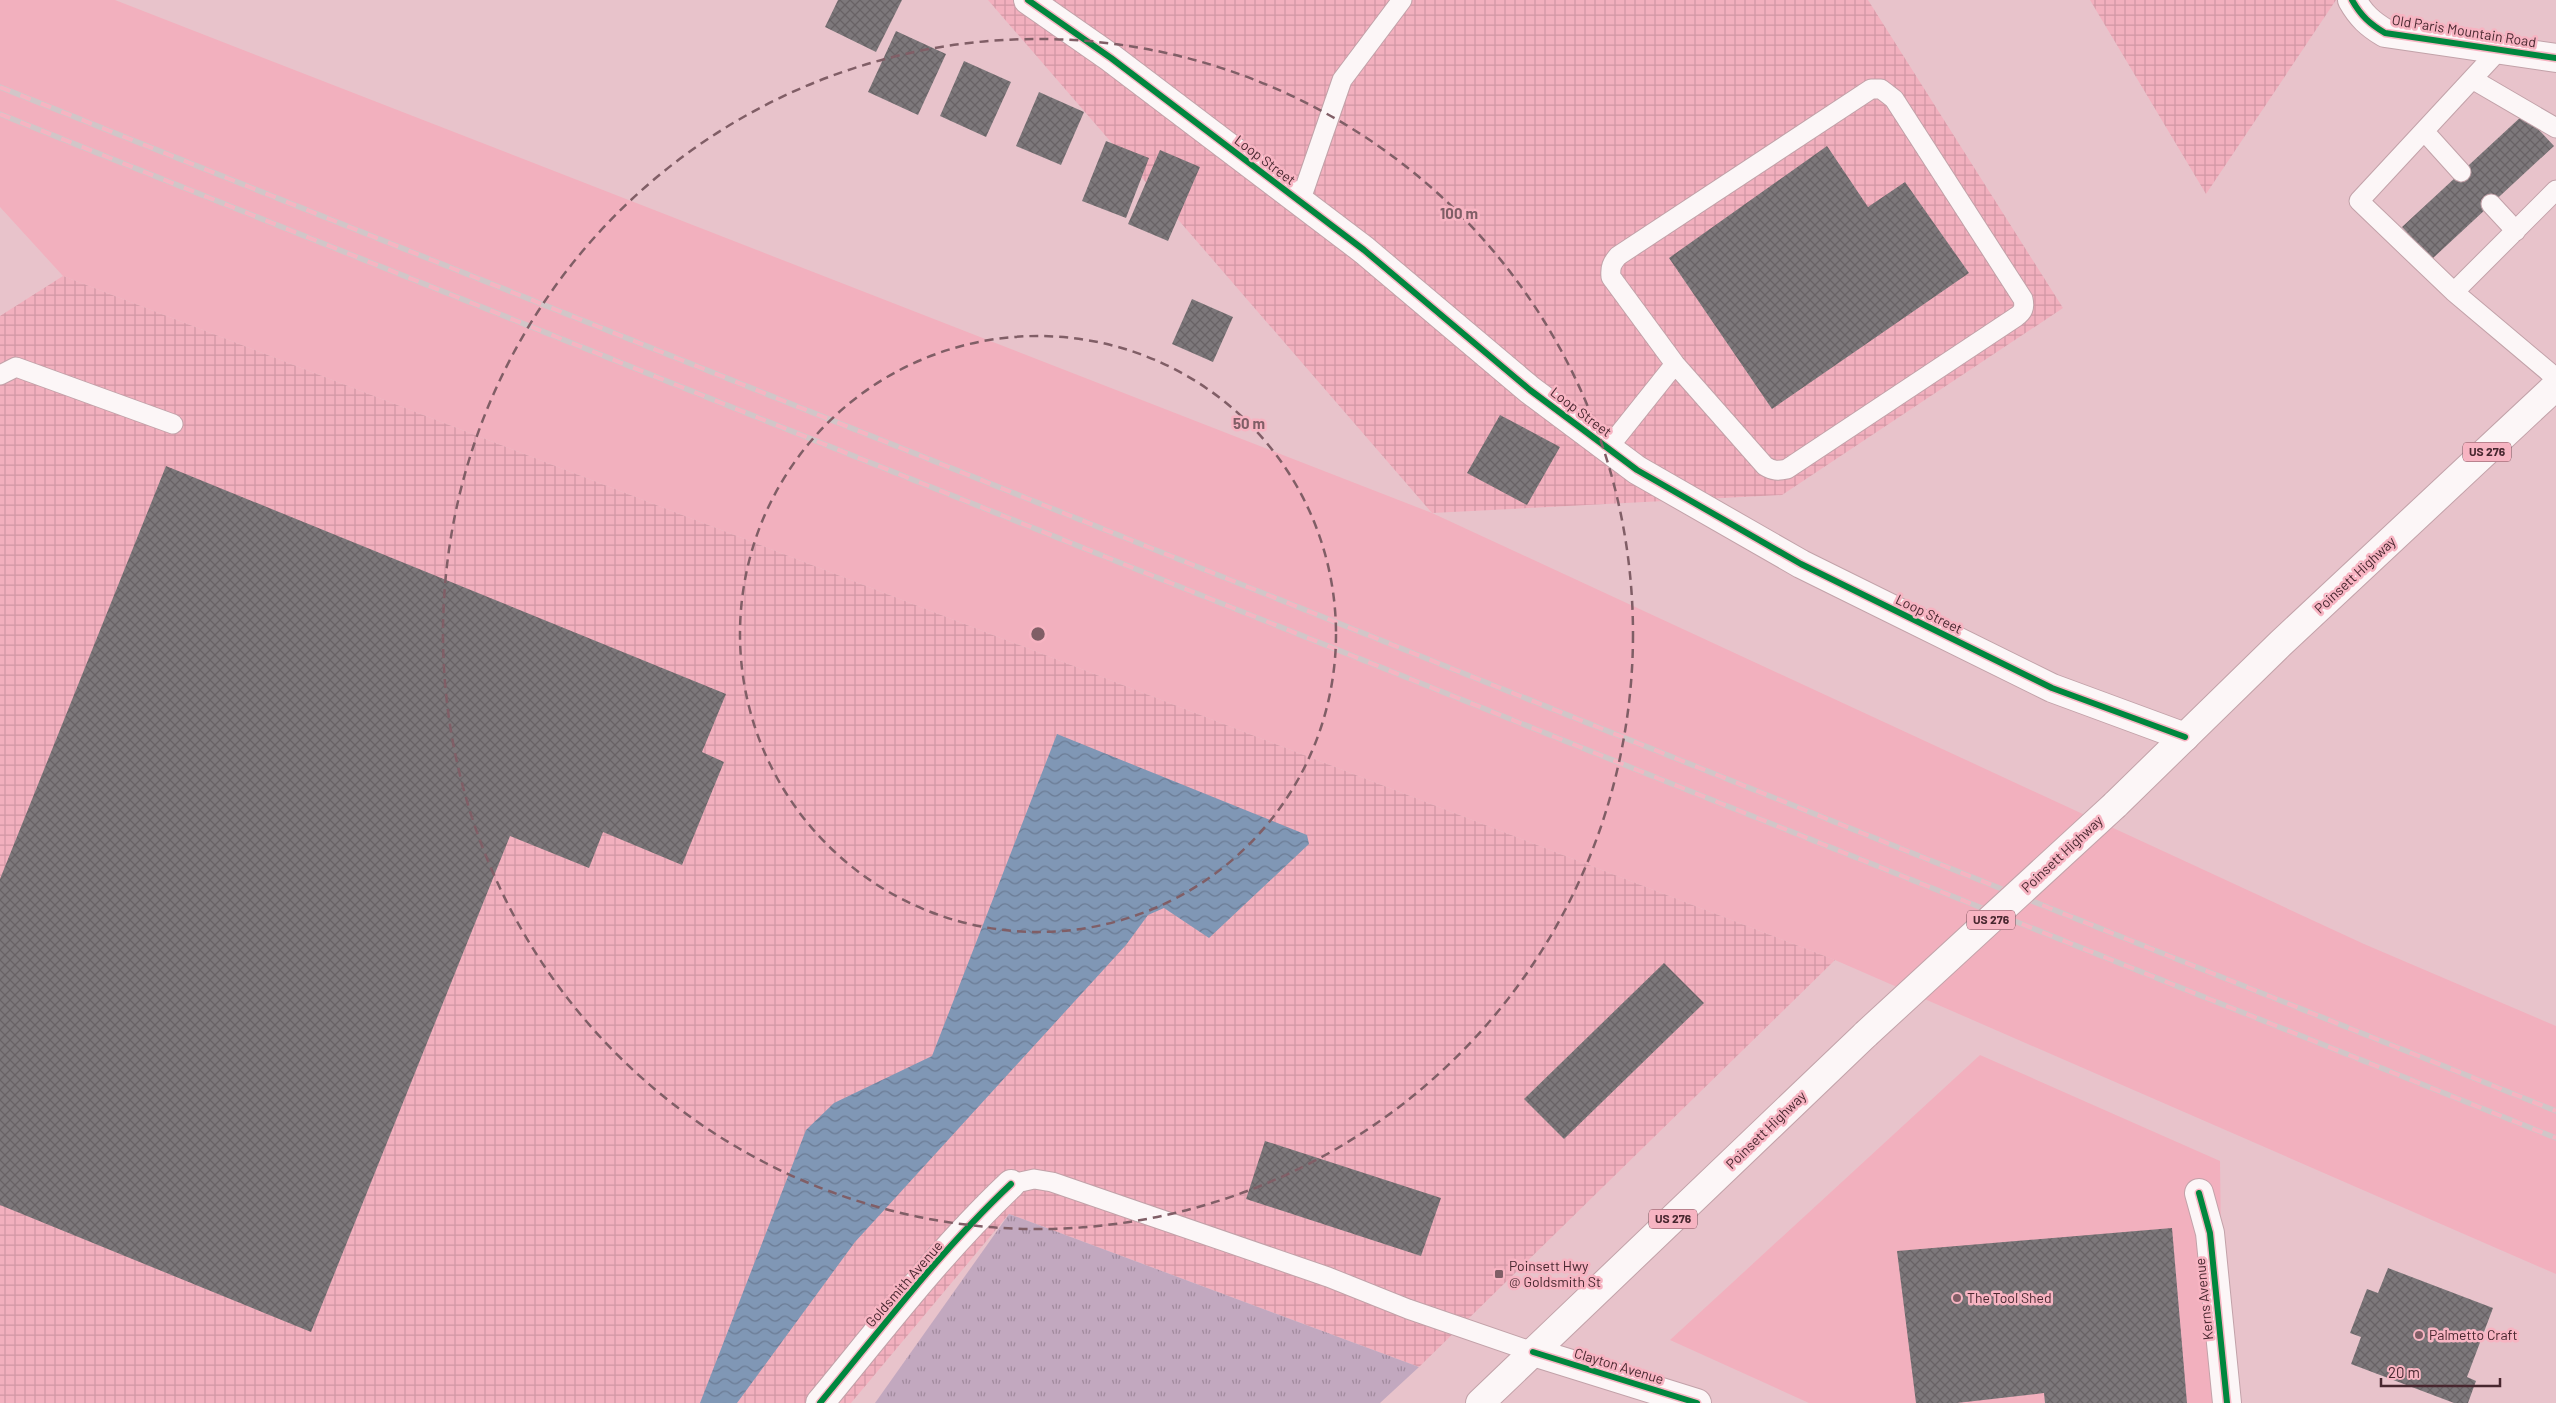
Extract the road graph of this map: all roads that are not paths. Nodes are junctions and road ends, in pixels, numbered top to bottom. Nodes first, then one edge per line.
1 (1028, 0) edge
2 (1402, 0) edge
3 (2352, 0) edge
4 (2499, 50) junction
5 (2556, 58) edge
6 (2472, 79) junction
7 (2556, 128) edge
8 (2424, 132) junction
9 (2461, 172) dead end
10 (2556, 190) edge
11 (1300, 202) junction
12 (2491, 204) dead end
13 (2516, 230) junction
14 (2454, 292) junction
15 (1675, 364) junction
16 (0, 375) edge
17 (2556, 378) edge
18 (2556, 386) edge
19 (173, 424) dead end
20 (1608, 448) junction
21 (2185, 737) junction
22 (1012, 1184) joint
23 (2199, 1193) dead end
24 (1533, 1352) junction
25 (820, 1403) edge
26 (1480, 1403) edge
27 (1697, 1403) edge
28 (2227, 1403) edge

1 - 11 main road, Loop Street
2 - 11 lane
3 - 4 main road, Old Paris Mountain Road
4 - 5 main road, Old Paris Mountain Road
4 - 6 lane
6 - 7 lane
6 - 8 lane
8 - 9 lane
8 - 14 lane
10 - 13 lane
11 - 20 main road, Loop Street
12 - 13 lane
13 - 14 lane
14 - 17 lane
15 - 15 lane
15 - 20 lane
16 - 19 lane
18 - 21 main road, Poinsett Highway / US 276
20 - 21 main road, Loop Street
21 - 24 main road, Poinsett Highway / US 276, bridge
22 - 24 lane
22 - 25 main road, Goldsmith Avenue
23 - 28 main road, Kerns Avenue
24 - 26 main road, Poinsett Highway / US 276
24 - 27 main road, Clayton Avenue

